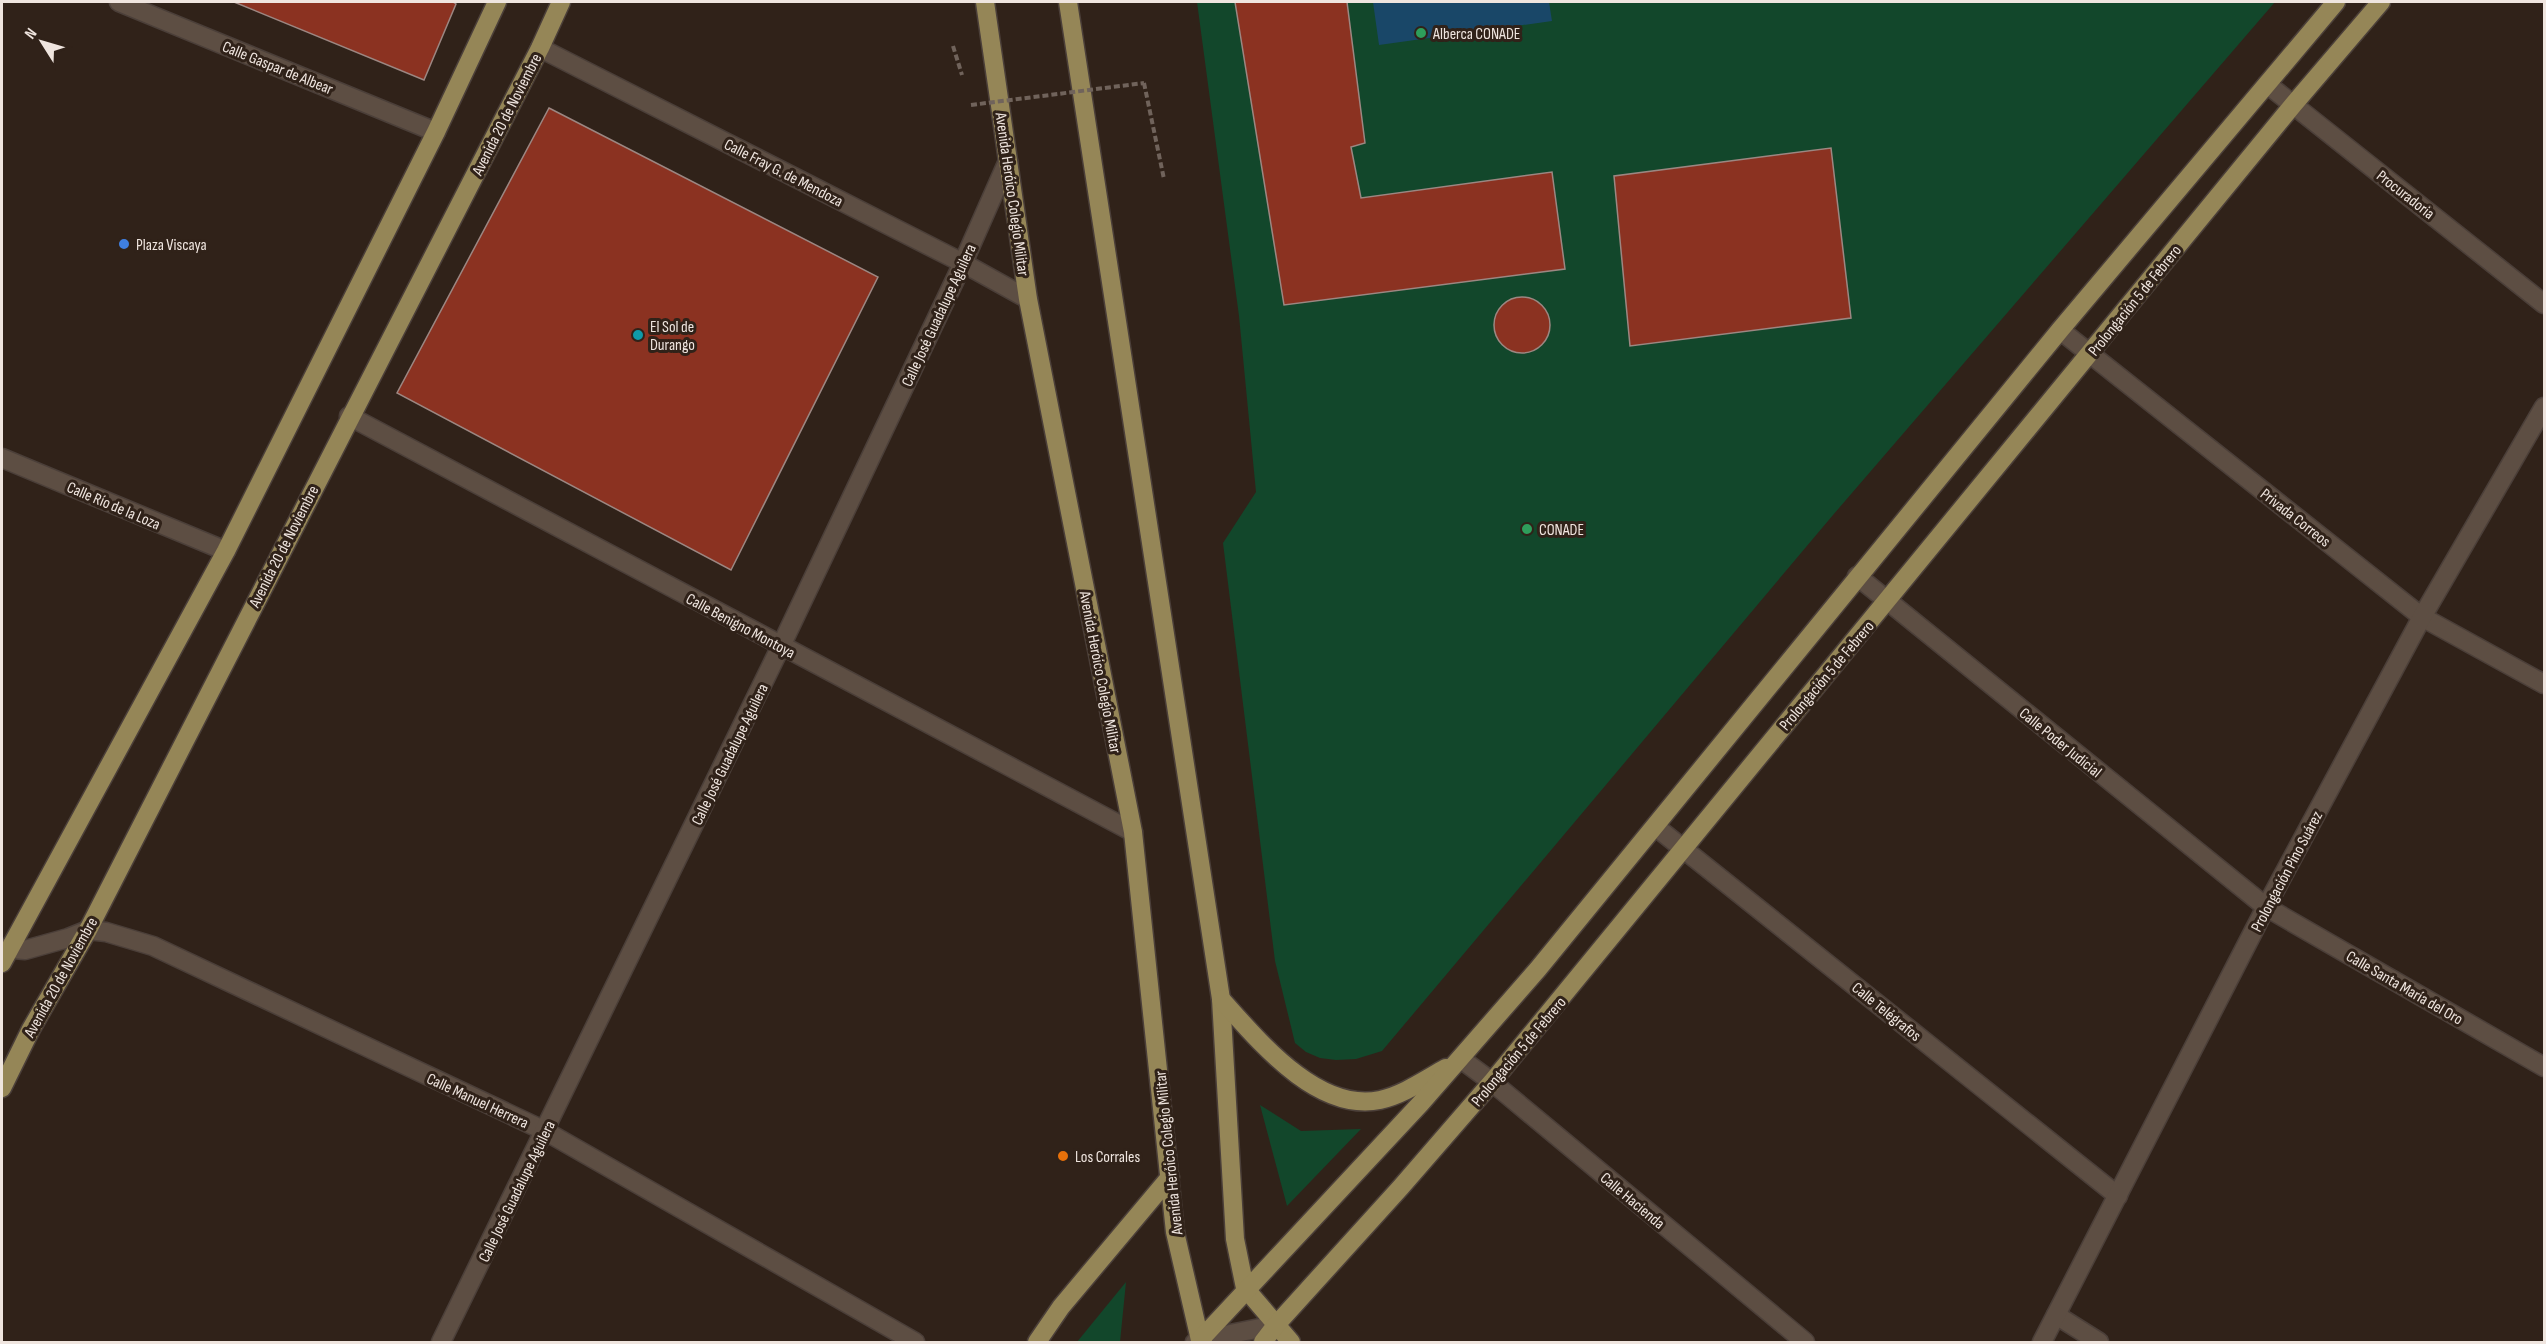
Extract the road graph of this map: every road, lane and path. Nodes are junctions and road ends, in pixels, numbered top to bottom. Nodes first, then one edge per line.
1 (119, 2) edge
2 (561, 2) edge
3 (985, 2) edge
4 (1068, 2) edge
5 (2336, 2) edge
6 (2381, 2) edge
7 (493, 3) edge
8 (540, 48) junction
9 (2266, 84) junction
10 (971, 105) dead end
11 (2293, 105) junction
12 (436, 132) junction
13 (1008, 161) junction
14 (1164, 179) dead end
15 (963, 263) junction
16 (1028, 299) junction
17 (2544, 304) edge
18 (2060, 330) junction
19 (2090, 354) junction
20 (2544, 407) edge
21 (349, 416) junction
22 (2, 458) edge
23 (226, 551) junction
24 (1857, 576) junction
25 (1887, 601) junction
26 (2422, 617) junction
27 (781, 646) junction
28 (2544, 684) edge
29 (1656, 827) junction
30 (1133, 832) junction
31 (1683, 848) junction
32 (2266, 907) junction
33 (87, 930) junction
34 (4, 954) edge
35 (1221, 999) junction
36 (1461, 1059) junction
37 (2544, 1067) edge
38 (1492, 1082) junction
39 (2, 1088) edge
40 (545, 1131) junction
41 (1170, 1177) junction
42 (2118, 1196) junction
43 (1245, 1288) junction
44 (2056, 1315) junction
45 (1276, 1325) junction
46 (441, 1342) edge
47 (915, 1342) edge
48 (1037, 1342) edge
49 (1199, 1342) edge
50 (1263, 1342) edge
51 (1291, 1342) edge
52 (1805, 1342) edge
53 (2042, 1342) edge
54 (2099, 1342) edge

1 - 12 street, Calle Gaspar de Albear
2 - 8 main road, Avenida 20 de Noviembre
3 - 13 main road, Avenida Heróico Colegio Militar
4 - 35 main road
5 - 9 main road
6 - 11 main road, Prolongación 5 de Febrero
7 - 12 main road
8 - 15 street, Calle Fray G. de Mendoza
8 - 21 main road, Avenida 20 de Noviembre
9 - 11 street, Procuradoria
9 - 18 main road
10 - 14 path, bridge
11 - 17 street, Procuradoria
11 - 19 main road, Prolongación 5 de Febrero
12 - 23 main road
13 - 15 street, Calle José Guadalupe Aguilera
13 - 16 main road, Avenida Heróico Colegio Militar
15 - 16 street, Calle Fray G. de Mendoza
15 - 27 street, Calle José Guadalupe Aguilera
16 - 30 main road, Avenida Heróico Colegio Militar
18 - 19 street, Privada Correos
18 - 24 main road
19 - 25 main road, Prolongación 5 de Febrero
19 - 26 street, Privada Correos
20 - 26 street, Prolongación Pino Suárez
21 - 27 street, Calle Benigno Montoya
21 - 33 main road, Avenida 20 de Noviembre
22 - 23 street, Calle Río de la Loza
23 - 34 main road
24 - 25 street, Calle Poder Judicial
24 - 29 main road
25 - 31 main road, Prolongación 5 de Febrero
25 - 32 street, Calle Poder Judicial
26 - 28 street, Privada Correos
26 - 32 street, Prolongación Pino Suárez
27 - 30 street, Calle Benigno Montoya
27 - 40 street, Calle José Guadalupe Aguilera
29 - 31 street, Calle Telégrafos
29 - 36 main road
30 - 41 main road, Avenida Heróico Colegio Militar
31 - 38 main road, Prolongación 5 de Febrero
31 - 42 street, Calle Telégrafos
32 - 37 street, Calle Santa María del Oro
32 - 42 street, Prolongación Pino Suárez
33 - 34 street
33 - 39 main road, Avenida 20 de Noviembre
33 - 40 street, Calle Manuel Herrera
35 - 36 main road
35 - 43 main road
36 - 38 street, Calle Hacienda
36 - 43 main road
38 - 45 main road, Prolongación 5 de Febrero
38 - 52 street, Calle Hacienda
40 - 46 street, Calle José Guadalupe Aguilera
40 - 47 street, Calle Manuel Herrera
41 - 48 main road
41 - 49 main road, Avenida Heróico Colegio Militar
42 - 44 street, Prolongación Pino Suárez
43 - 45 main road
43 - 49 main road
44 - 53 street, Prolongación Pino Suárez
44 - 54 street
45 - 49 street
45 - 50 main road, Prolongación 5 de Febrero
45 - 51 main road

